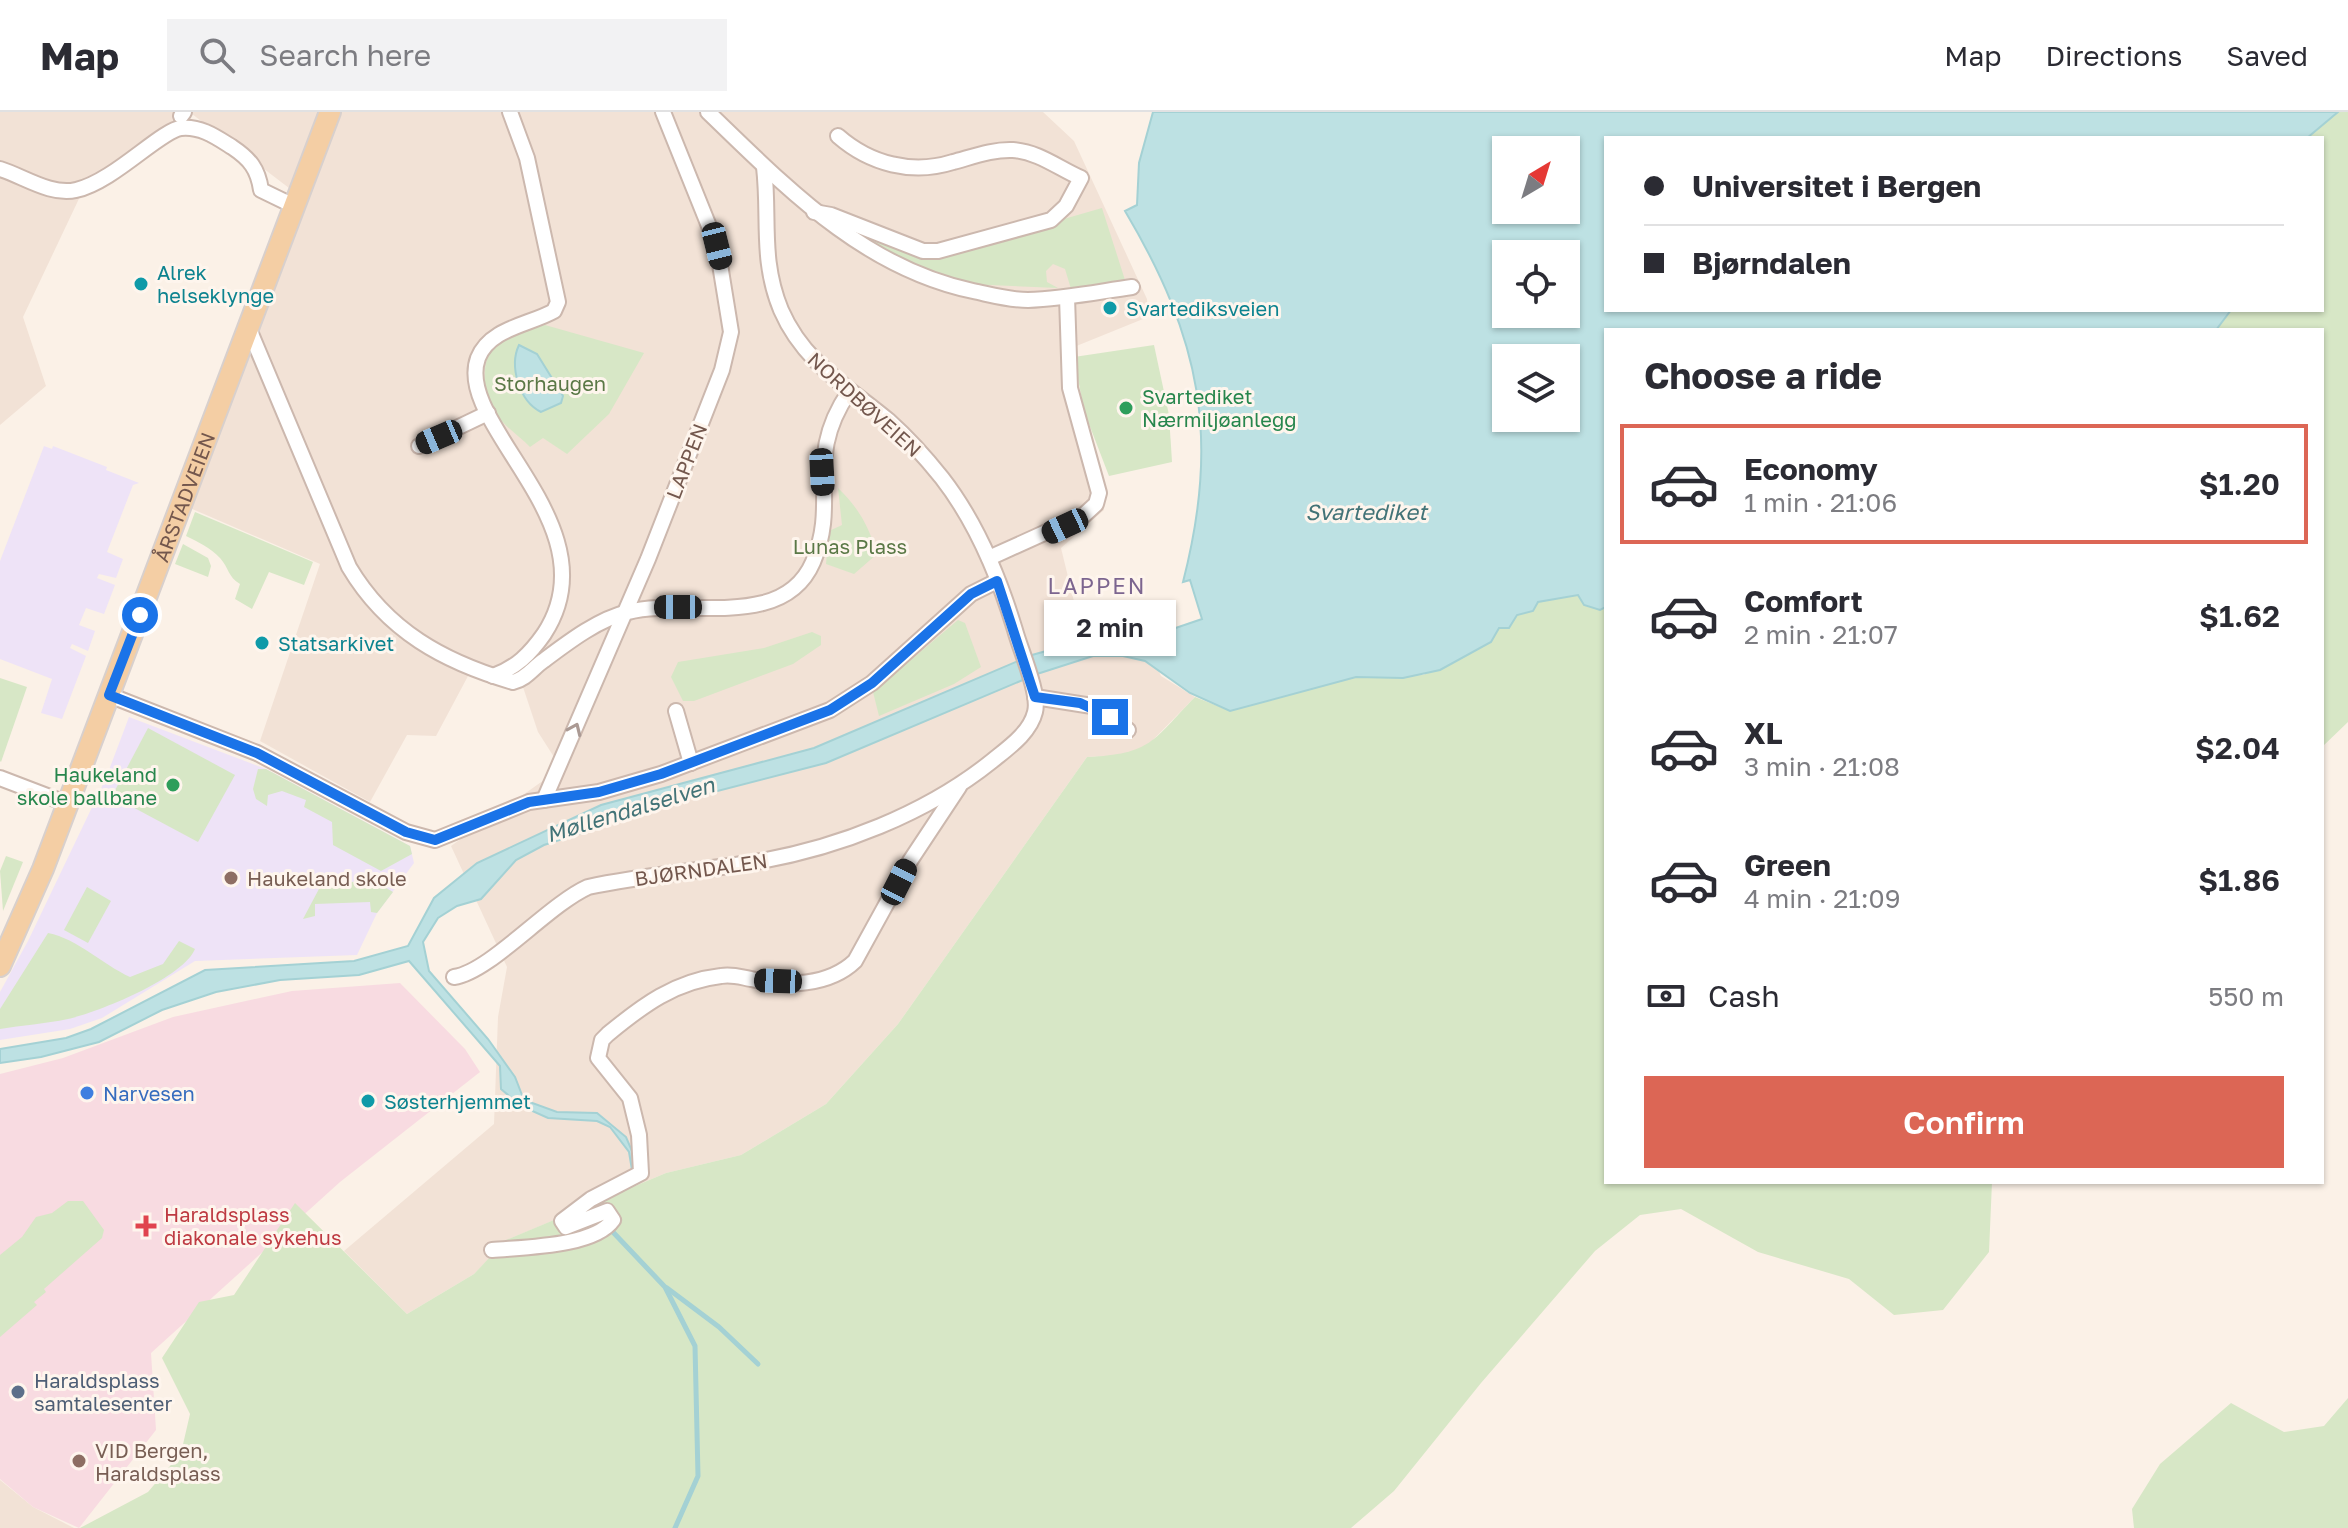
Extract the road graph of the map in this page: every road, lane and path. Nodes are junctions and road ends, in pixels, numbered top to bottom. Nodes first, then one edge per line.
1 (330, 112) edge
2 (510, 112) edge
3 (663, 112) edge
4 (708, 112) edge
5 (838, 136) dead end
6 (764, 167) junction
7 (0, 169) edge
8 (296, 207) junction
9 (814, 212) junction
10 (1132, 287) dead end
11 (1067, 297) junction
12 (249, 329) junction
13 (849, 392) junction
14 (488, 413) junction
15 (419, 446) dead end
16 (989, 558) junction
17 (997, 581) junction
18 (626, 612) junction
19 (493, 676) junction
20 (1033, 690) junction
21 (109, 695) junction
22 (676, 711) dead end
23 (1128, 730) dead end
24 (691, 763) junction
25 (0, 778) edge
26 (962, 784) junction
27 (544, 800) junction
28 (68, 804) junction
29 (0, 966) edge
30 (454, 977) dead end
31 (492, 1250) dead end

1 - 8 main road, ÅRSTADVEIEN
2 - 14 street
3 - 18 street, LAPPEN
4 - 6 street
5 - 9 street
6 - 9 street
6 - 13 street, NORDBØVEIEN
7 - 8 street
8 - 12 main road, ÅRSTADVEIEN
9 - 11 street
10 - 11 street
11 - 16 street
12 - 19 street
12 - 21 main road, ÅRSTADVEIEN
13 - 16 street, NORDBØVEIEN
13 - 18 street
14 - 15 street
14 - 19 street
16 - 17 street, NORDBØVEIEN
17 - 20 street
17 - 24 street
18 - 19 street
27 -> 18 street, LAPPEN
20 - 23 street
20 - 26 street, BJØRNDALEN
21 - 27 street
21 - 28 main road, ÅRSTADVEIEN
22 - 24 street
24 - 27 street
25 - 28 street
26 - 30 street, BJØRNDALEN
26 - 31 street, BJØRNDALEN
28 - 29 main road, ÅRSTADVEIEN

